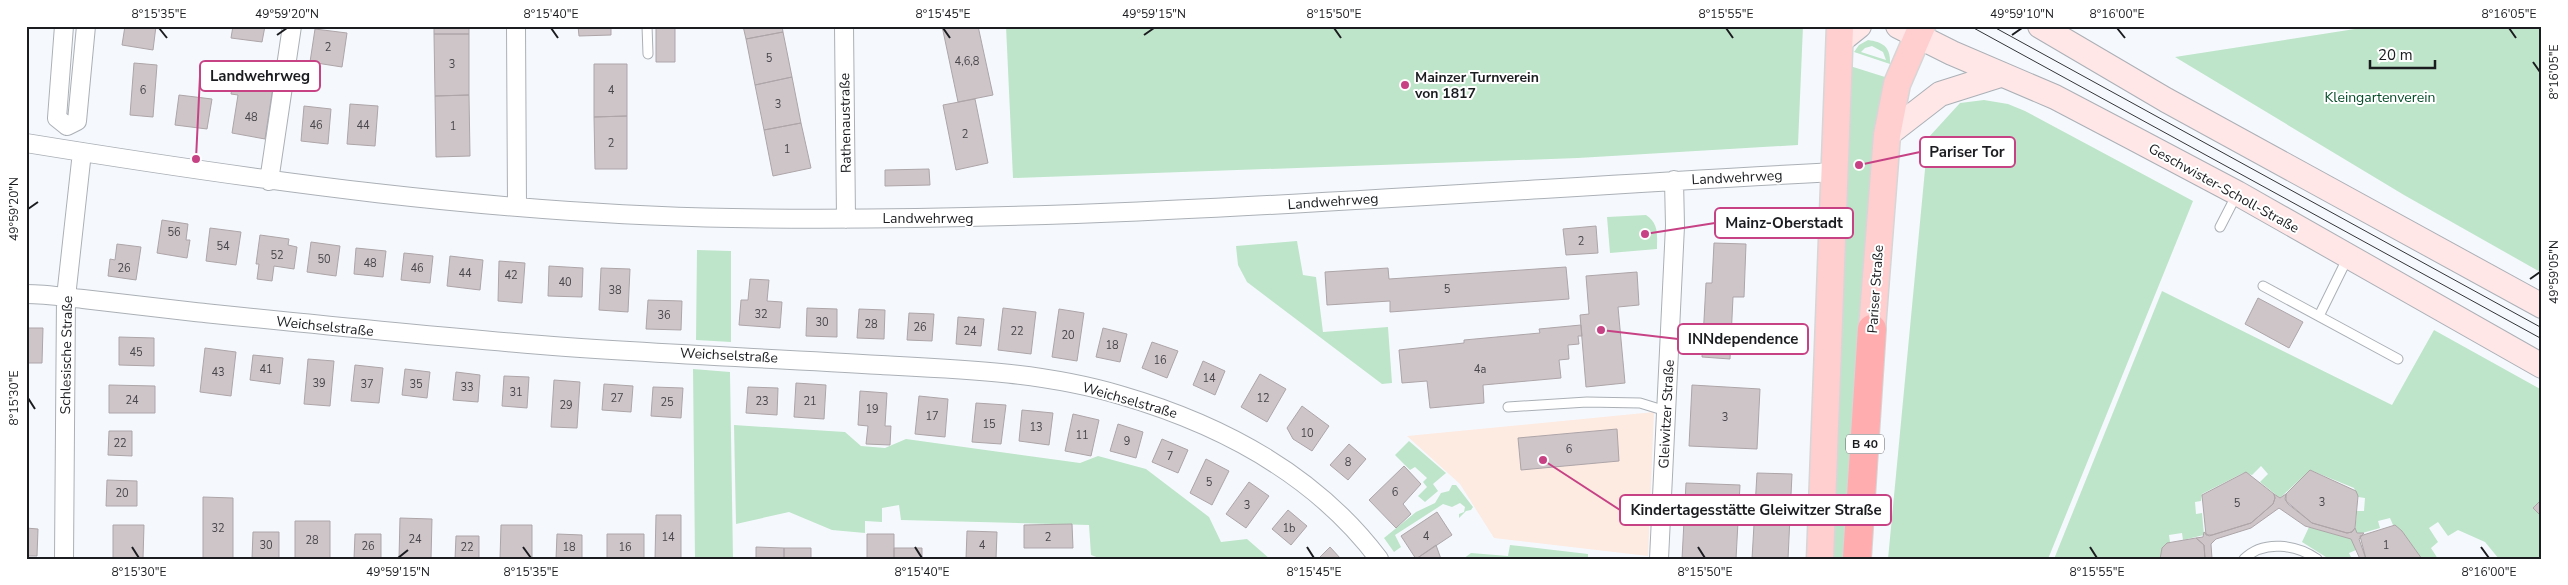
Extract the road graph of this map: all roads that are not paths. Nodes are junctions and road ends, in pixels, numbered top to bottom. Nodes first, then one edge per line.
1 (64, 26) edge
2 (86, 26) edge
3 (292, 26) edge
4 (516, 26) edge
5 (647, 26) edge
6 (844, 26) edge
7 (2040, 26) edge
8 (1912, 30) edge
9 (1846, 32) edge
10 (648, 54) dead end
11 (2000, 75) junction
12 (68, 126) junction
13 (1887, 135) junction
14 (26, 143) edge
15 (73, 150) junction
16 (1834, 172) junction
17 (1674, 180) junction
18 (269, 181) junction
19 (2237, 193) junction
20 (517, 207) junction
21 (846, 219) junction
22 (2220, 227) dead end
23 (2348, 257) junction
24 (2263, 286) dead end
25 (26, 294) edge
26 (66, 298) junction
27 (2542, 306) edge
28 (2319, 316) junction
29 (1872, 329) joint
30 (2398, 359) dead end
31 (2542, 366) edge
32 (1508, 407) dead end
33 (1666, 411) junction
34 (64, 559) edge
35 (1379, 559) edge
36 (1658, 559) edge
37 (1820, 559) edge
38 (1857, 559) edge
39 (2244, 559) edge
40 (2318, 559) edge

1 - 12 street
2 - 12 street, Schlesische Straße
3 - 18 street
4 - 20 street
5 - 10 lane
6 - 21 street, Rathenaustraße
7 - 27 main road
8 - 11 main road, Geschwister-Scholl-Straße
8 - 13 main road, Pariser Straße / B 40
9 - 16 main road
11 - 13 main road
11 - 19 main road, Geschwister-Scholl-Straße
12 - 15 street, Schlesische Straße
13 - 29 main road, Pariser Straße / B 40
14 - 15 street, Landwehrweg
15 - 18 street, Landwehrweg
15 - 26 street, Schlesische Straße
16 - 17 street, Landwehrweg
16 - 37 main road
17 - 21 street, Landwehrweg
17 - 33 street, Gleiwitzer Straße
18 - 20 street, Landwehrweg
19 - 22 lane
19 - 23 main road, Geschwister-Scholl-Straße
20 - 21 street, Landwehrweg
23 - 28 lane
23 - 31 main road, Geschwister-Scholl-Straße
24 - 28 lane
25 - 26 street, Weichselstraße
26 - 34 street, Schlesische Straße
26 - 35 street, Weichselstraße
28 - 30 lane
29 - 38 highway, Pariser Straße / B 40
32 - 33 lane
33 - 36 street, Gleiwitzer Straße
39 - 40 lane

